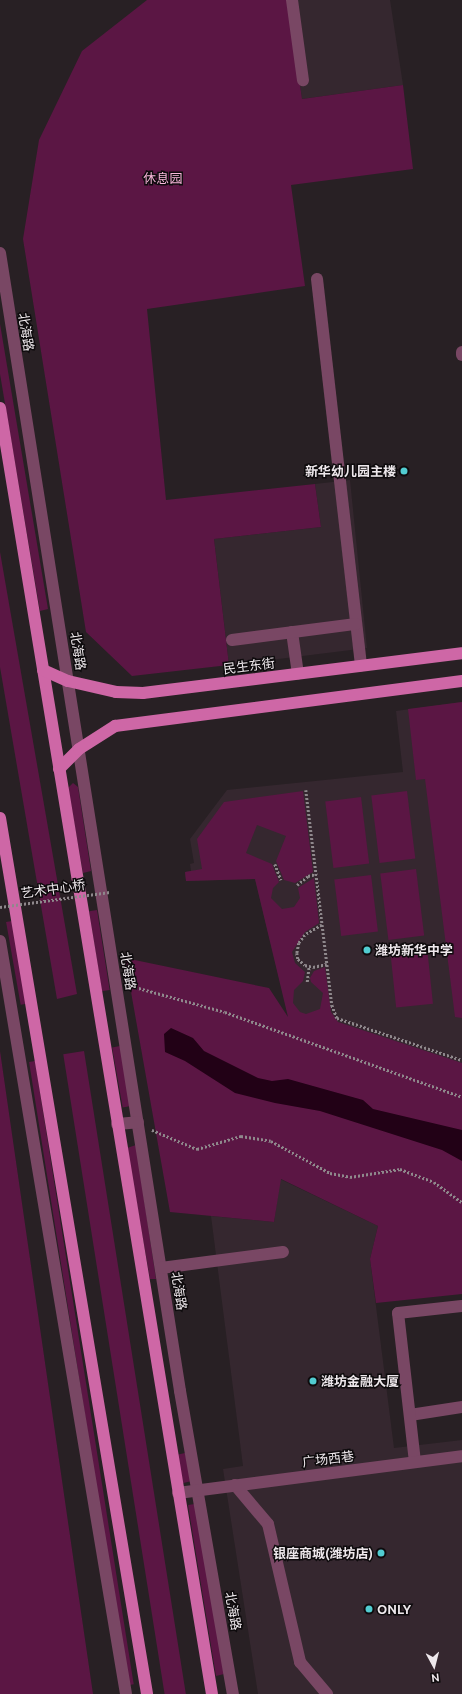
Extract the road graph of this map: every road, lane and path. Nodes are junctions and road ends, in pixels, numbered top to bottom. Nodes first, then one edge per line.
1 (292, 0) edge
2 (303, 80) dead end
3 (0, 252) edge
4 (1, 269) edge
5 (317, 279) dead end
6 (462, 352) edge
7 (462, 355) edge
8 (0, 408) edge
9 (356, 624) junction
10 (292, 632) junction
11 (232, 640) dead end
12 (462, 653) edge
13 (361, 666) junction
14 (43, 670) junction
15 (298, 674) junction
16 (68, 681) junction
17 (462, 681) edge
18 (79, 749) junction
19 (59, 768) junction
20 (306, 790) dead end
21 (0, 818) edge
22 (275, 864) dead end
23 (316, 874) junction
24 (281, 880) dead end
25 (297, 885) dead end
26 (110, 892) dead end
27 (0, 907) edge
28 (322, 925) junction
29 (0, 941) edge
30 (327, 964) junction
31 (309, 966) junction
32 (307, 982) dead end
33 (135, 987) dead end
34 (462, 1060) edge
35 (462, 1097) edge
36 (138, 1122) junction
37 (117, 1124) junction
38 (462, 1202) edge
39 (283, 1252) dead end
40 (161, 1268) junction
41 (462, 1306) edge
42 (462, 1407) edge
43 (410, 1414) junction
44 (188, 1434) junction
45 (169, 1436) junction
46 (462, 1456) edge
47 (416, 1462) junction
48 (235, 1485) junction
49 (198, 1490) junction
50 (178, 1493) junction
51 (126, 1694) edge
52 (147, 1694) edge
53 (212, 1694) edge
54 (233, 1694) edge
55 (327, 1694) edge

1 - 2 street
3 - 4 street, 北海路
4 - 16 street, 北海路
5 - 9 street
6 - 7 street
8 - 14 main road
9 - 10 street
9 - 13 street
10 - 11 street
10 - 15 street
12 - 13 main road, 民生东街
13 - 15 main road, 民生东街
14 - 16 main road, 民生东街
14 - 19 main road
15 - 16 main road, 民生东街
16 - 18 street, 北海路
17 - 18 main road
18 - 19 main road
18 - 36 street, 北海路
19 - 37 main road
20 - 23 path
21 - 52 main road
22 - 24 path
23 - 25 path
23 - 28 path
26 - 27 path, 艺术中心桥, bridge
28 - 30 path
28 - 31 path
29 - 51 street
30 - 31 path
30 - 34 path
31 - 32 path
33 - 35 path
36 - 37 street
36 - 38 path
36 - 40 street, 北海路
37 - 45 main road
39 - 40 street
40 - 44 street, 北海路
41 - 43 street
42 - 43 street
43 - 47 street
44 - 45 street
44 - 49 street, 北海路
45 - 50 main road
46 - 47 street, 广场西巷
47 - 48 street, 广场西巷
48 - 49 street, 广场西巷
48 - 55 street
49 - 50 street, 广场西巷
49 - 54 street, 北海路
50 - 53 main road

